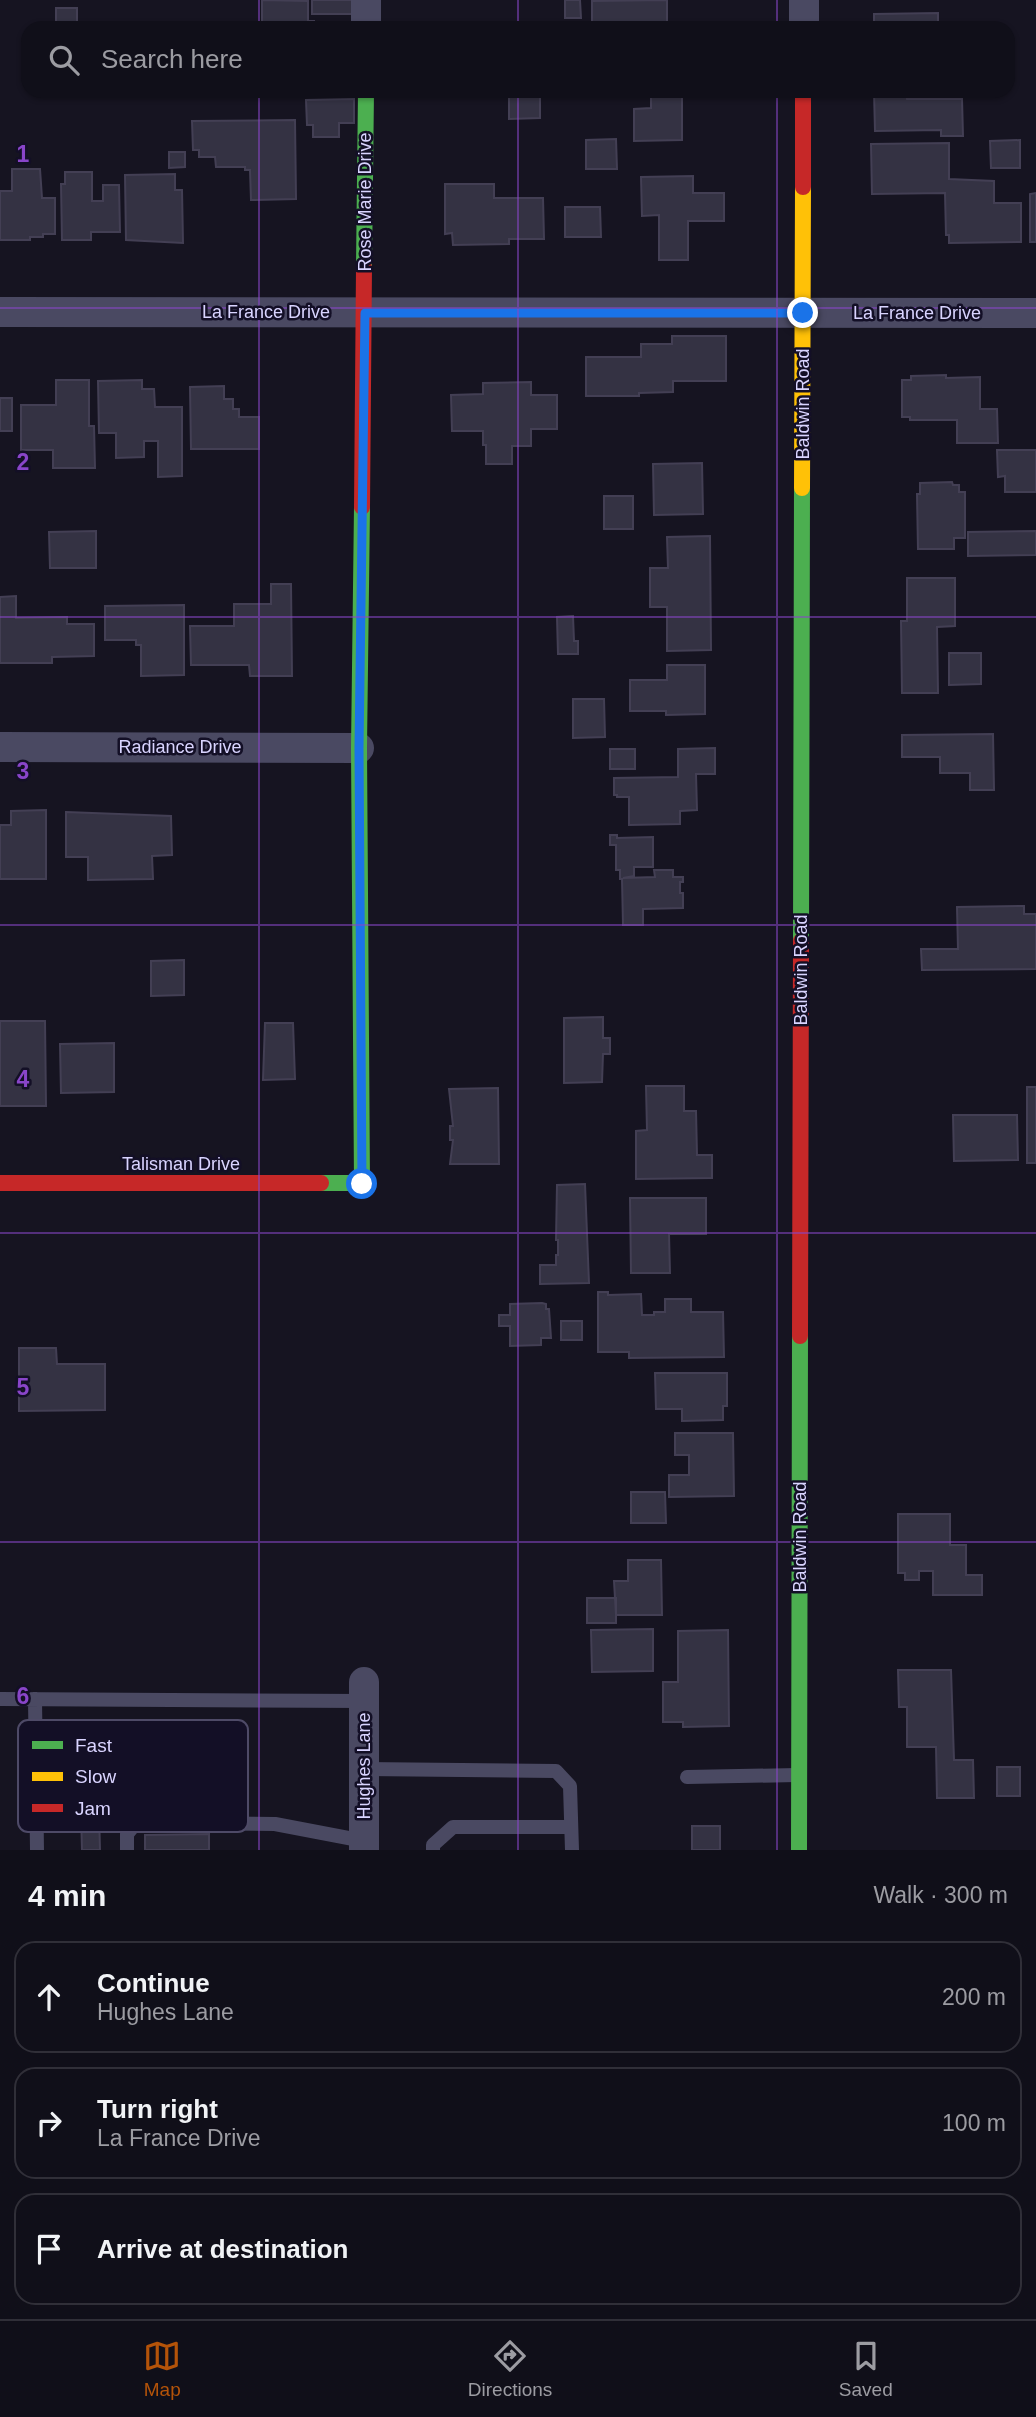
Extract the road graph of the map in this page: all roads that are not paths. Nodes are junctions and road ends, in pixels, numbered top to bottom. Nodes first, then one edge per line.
1 (366, 0) edge
2 (804, 0) edge
3 (366, 21) edge
4 (804, 21) edge
5 (366, 98) edge
6 (803, 98) edge
7 (0, 312) edge
8 (365, 313) junction
9 (803, 313) junction
10 (1036, 313) edge
11 (0, 747) edge
12 (359, 748) junction
13 (0, 1183) edge
14 (364, 1691) joint
15 (0, 1699) edge
16 (35, 1699) junction
17 (35, 1720) edge
18 (364, 1769) junction
19 (800, 1775) junction
20 (687, 1777) dead end
21 (248, 1824) edge
22 (571, 1827) junction
23 (37, 1832) edge
24 (129, 1832) edge
25 (364, 1845) edge
26 (37, 1850) edge
27 (127, 1850) edge
28 (433, 1850) edge
29 (572, 1850) edge
30 (799, 1850) edge

1 - 3 street
2 - 4 street
5 - 8 street, Rose Marie Drive
6 - 9 street, Baldwin Road
7 - 8 street, La France Drive
8 - 9 street, La France Drive
8 - 12 street
9 - 10 street, La France Drive
9 - 19 street, Baldwin Road
11 - 12 street, Radiance Drive
12 - 13 street, Talisman Drive
14 - 16 lane
14 - 18 street, Hughes Lane
15 - 16 lane
16 - 17 lane
18 - 22 lane
18 - 25 street, Hughes Lane
19 - 20 lane
19 - 30 street, Baldwin Road
21 - 25 lane
22 - 28 lane
22 - 29 lane
23 - 26 lane
24 - 27 lane

